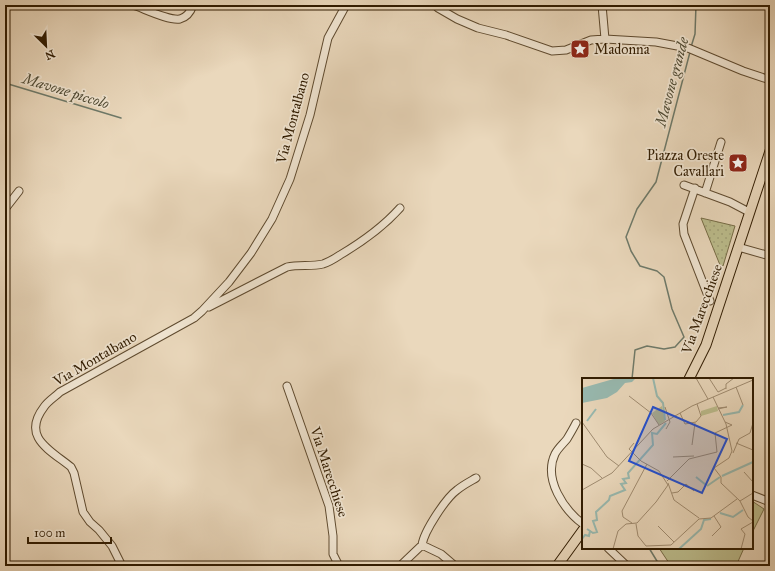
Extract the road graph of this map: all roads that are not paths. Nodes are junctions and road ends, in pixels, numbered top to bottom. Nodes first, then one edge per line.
1 (133, 5) edge
2 (193, 5) edge
3 (346, 5) edge
4 (435, 5) edge
5 (602, 5) edge
6 (605, 39) junction
7 (770, 80) edge
8 (721, 142) dead end
9 (770, 151) edge
10 (684, 184) dead end
11 (695, 188) junction
12 (19, 191) dead end
13 (705, 193) junction
14 (400, 208) dead end
15 (750, 208) junction
16 (5, 209) edge
17 (738, 247) junction
18 (770, 256) edge
19 (710, 301) dead end
20 (202, 311) junction
21 (689, 378) edge
22 (287, 386) dead end
23 (576, 423) dead end
24 (476, 478) dead end
25 (753, 495) edge
26 (770, 502) edge
27 (582, 523) edge
28 (582, 531) edge
29 (422, 544) junction
30 (609, 549) edge
31 (122, 566) edge
32 (339, 566) edge
33 (400, 566) edge
34 (455, 566) edge
35 (558, 566) edge
36 (627, 566) edge

1 - 2 street
3 - 20 street, Via Montalbano
4 - 6 street
5 - 6 street
6 - 7 street
8 - 13 street
9 - 15 main road, Via Marecchiese
10 - 11 street
11 - 13 street
11 - 19 street
12 - 16 street
13 - 15 street
14 - 20 street, Via Montalbano
15 - 17 main road, Via Marecchiese
17 - 18 street
17 - 21 main road, Via Marecchiese
20 - 31 street, Via Montalbano
22 - 32 street, Via Marecchiese
23 - 27 street
24 - 29 street
25 - 26 street
28 - 35 main road
29 - 33 street
29 - 34 street
30 - 36 street

